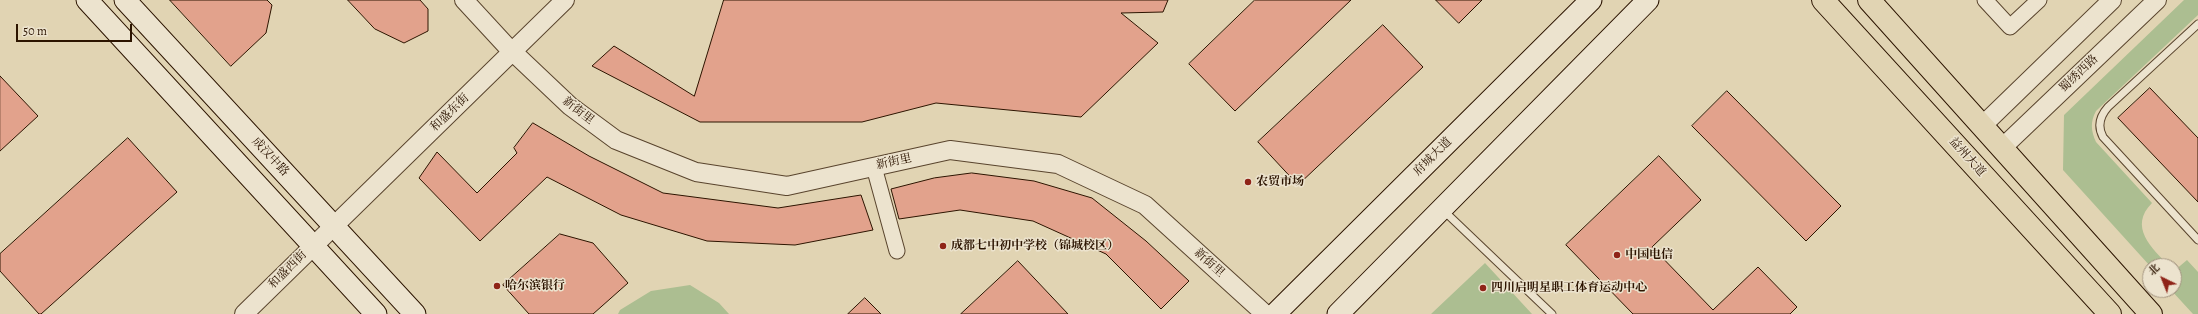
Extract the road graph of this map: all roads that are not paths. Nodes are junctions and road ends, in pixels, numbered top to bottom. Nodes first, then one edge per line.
1 (87, 0) edge
2 (125, 0) edge
3 (464, 0) edge
4 (565, 0) edge
5 (1591, 0) edge
6 (1648, 0) edge
7 (1823, 0) edge
8 (1869, 0) edge
9 (1985, 0) edge
10 (2039, 0) edge
11 (2112, 0) edge
12 (2157, 0) edge
13 (2198, 24) edge
14 (512, 52) junction
15 (1982, 126) junction
16 (2002, 148) junction
17 (874, 167) junction
18 (1443, 209) junction
19 (334, 227) junction
20 (2198, 240) edge
21 (313, 245) junction
22 (897, 250) dead end
23 (244, 314) edge
24 (376, 314) edge
25 (415, 314) edge
26 (1265, 314) edge
27 (1275, 314) edge
28 (1338, 314) edge
29 (1552, 314) edge
30 (2110, 314) edge
31 (2151, 314) edge

1 - 21 main road
2 - 19 main road, 成汉中路
3 - 14 street, 新街里
4 - 14 street, 和盛东街
5 - 27 main road, 府城大道
6 - 18 main road
7 - 30 main road, 益州大道
8 - 15 main road
9 - 10 street
11 - 15 street
12 - 16 street, 蜀绣西路
13 - 20 lane
14 - 17 street, 新街里
14 - 19 street, 和盛东街
15 - 16 main road
16 - 31 main road
17 - 22 street
17 - 26 street, 新街里
18 - 28 main road
18 - 29 lane
19 - 21 street, 和盛西街
19 - 25 main road, 成汉中路
21 - 23 street, 和盛西街
21 - 24 main road

